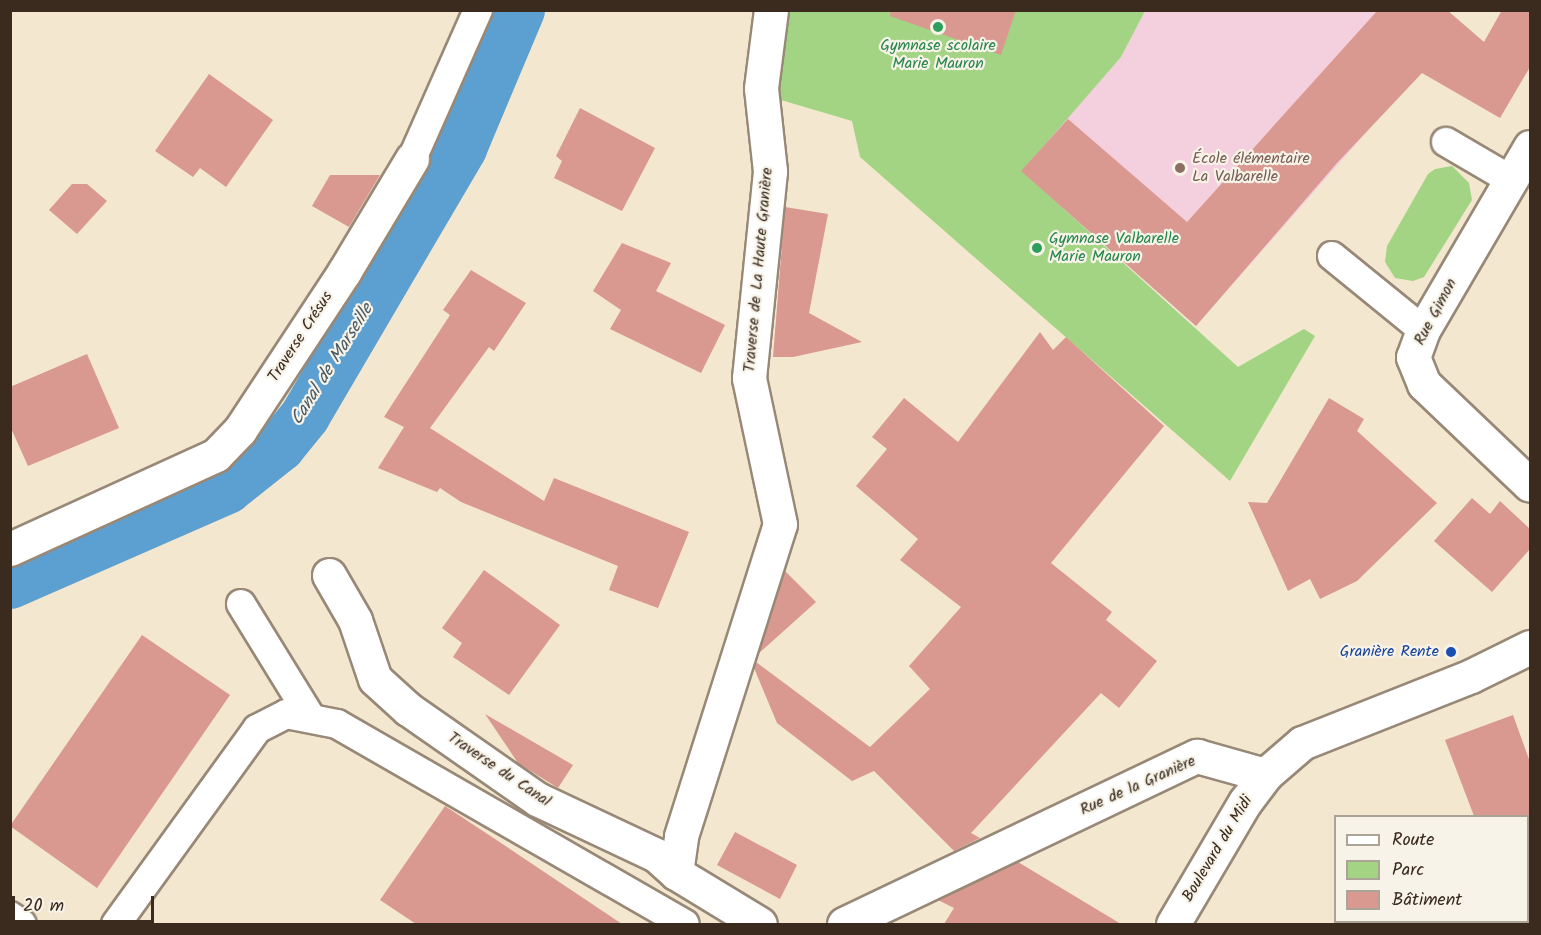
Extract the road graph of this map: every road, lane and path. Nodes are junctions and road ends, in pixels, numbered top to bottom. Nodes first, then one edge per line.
1 (478, 10) edge
2 (771, 10) edge
3 (1446, 142) dead end
4 (1530, 147) edge
5 (412, 159) joint
6 (1511, 180) junction
7 (1332, 256) dead end
8 (1423, 330) junction
9 (1530, 485) edge
10 (10, 549) edge
11 (329, 576) dead end
12 (241, 604) dead end
13 (1530, 647) edge
14 (310, 716) junction
15 (1265, 775) junction
16 (676, 873) junction
17 (10, 916) edge
18 (22, 924) edge
19 (116, 924) edge
20 (685, 924) edge
21 (760, 924) edge
22 (844, 924) edge
23 (1173, 924) edge

1 - 5 lane, Traverse Crésus
2 - 16 street, Traverse de La Haute Granière
3 - 6 lane
4 - 6 street, Rue Gimon
5 - 10 street, Traverse Crésus
6 - 8 street, Rue Gimon
7 - 8 lane
8 - 9 street, Rue Gimon
11 - 16 street, Traverse du Canal
12 - 14 lane
13 - 15 street
14 - 19 lane
14 - 20 lane
15 - 22 street, Rue de la Granière
15 - 23 street, Boulevard du Midi
16 - 21 street, Traverse du Canal
17 - 18 lane

